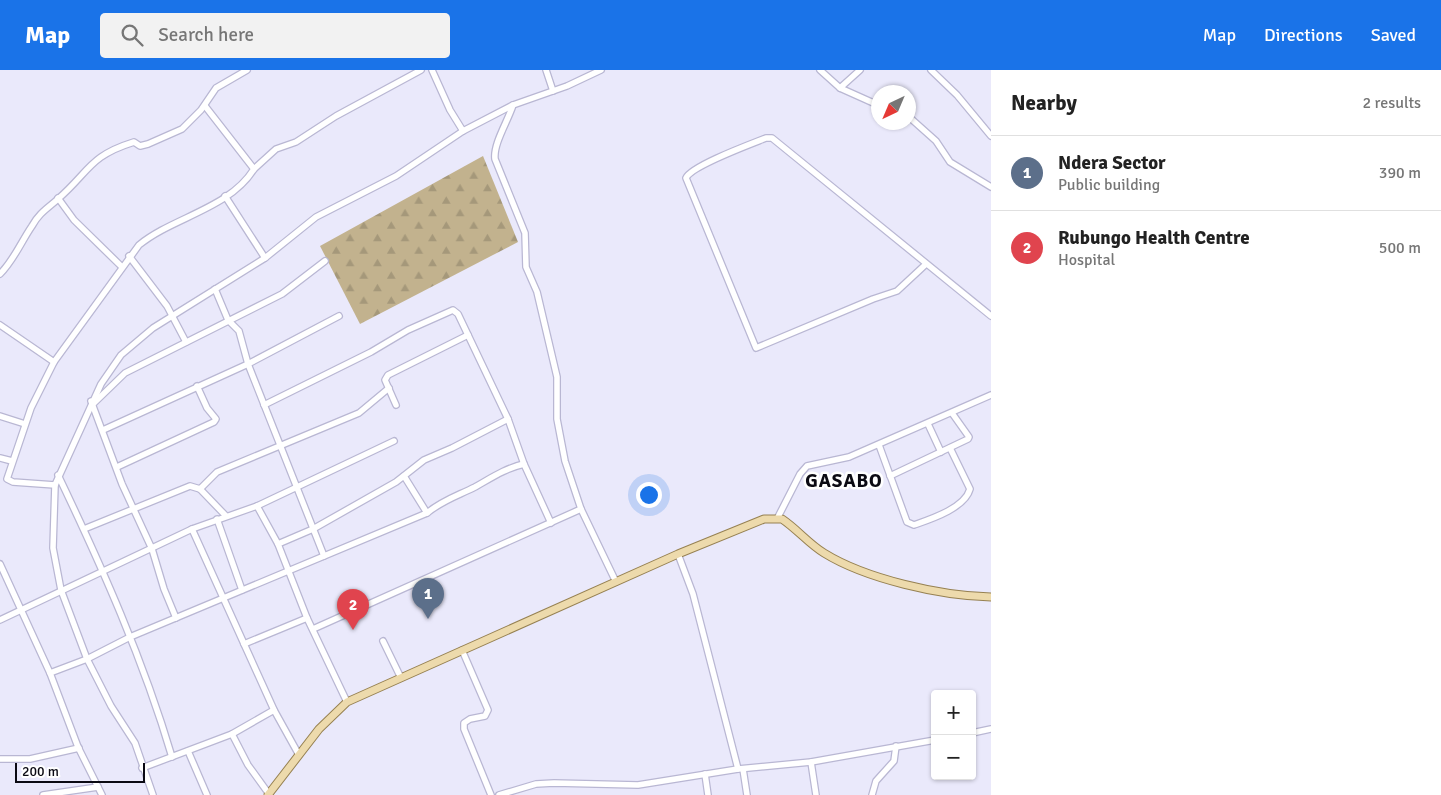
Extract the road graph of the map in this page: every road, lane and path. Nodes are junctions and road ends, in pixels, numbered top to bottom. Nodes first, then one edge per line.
1 (247, 70) edge
2 (422, 70) edge
3 (432, 70) edge
4 (546, 70) edge
5 (601, 70) edge
6 (820, 70) edge
7 (860, 70) edge
8 (931, 70) edge
9 (840, 88) junction
10 (554, 91) junction
11 (871, 102) edge
12 (513, 104) junction
13 (204, 106) junction
14 (916, 123) edge
15 (463, 130) junction
16 (991, 136) edge
17 (254, 169) junction
18 (991, 187) edge
19 (225, 196) junction
20 (58, 198) junction
21 (129, 256) junction
22 (265, 258) junction
23 (325, 261) dead end
24 (925, 265) junction
25 (122, 267) junction
26 (0, 274) edge
27 (215, 288) junction
28 (172, 315) junction
29 (991, 315) edge
30 (339, 316) dead end
31 (228, 320) junction
32 (0, 325) edge
33 (468, 335) junction
34 (186, 342) junction
35 (54, 362) junction
36 (248, 364) junction
37 (197, 386) junction
38 (389, 388) junction
39 (991, 394) edge
40 (92, 403) junction
41 (264, 404) junction
42 (396, 405) dead end
43 (952, 413) junction
44 (0, 416) edge
45 (508, 419) junction
46 (25, 424) junction
47 (928, 424) junction
48 (103, 430) junction
49 (394, 441) dead end
50 (280, 445) junction
51 (879, 445) junction
52 (950, 448) junction
53 (941, 452) junction
54 (0, 458) edge
55 (12, 461) junction
56 (524, 464) junction
57 (117, 467) junction
58 (58, 475) junction
59 (404, 476) junction
60 (890, 476) junction
61 (55, 485) junction
62 (297, 488) junction
63 (200, 489) junction
64 (256, 506) junction
65 (581, 509) junction
66 (132, 510) junction
67 (427, 513) junction
68 (226, 516) junction
69 (778, 517) junction
70 (217, 519) junction
71 (550, 523) junction
72 (84, 529) junction
73 (192, 529) junction
74 (313, 529) junction
75 (278, 544) junction
76 (152, 549) junction
77 (678, 554) junction
78 (324, 556) junction
79 (0, 564) edge
80 (288, 571) junction
81 (102, 572) junction
82 (616, 582) junction
83 (61, 590) junction
84 (242, 590) junction
85 (991, 597) edge
86 (223, 598) junction
87 (21, 609) junction
88 (176, 618) junction
89 (307, 618) junction
90 (0, 620) edge
91 (312, 629) junction
92 (130, 637) junction
93 (383, 642) dead end
94 (244, 644) junction
95 (462, 650) junction
96 (87, 659) junction
97 (50, 673) junction
98 (401, 678) junction
99 (347, 702) junction
100 (274, 710) junction
101 (991, 729) edge
102 (976, 732) edge
103 (232, 734) junction
104 (931, 741) edge
105 (896, 746) junction
106 (79, 748) junction
107 (188, 751) junction
108 (299, 755) junction
109 (172, 757) junction
110 (0, 760) edge
111 (811, 762) junction
112 (142, 768) junction
113 (740, 769) junction
114 (705, 774) junction
115 (98, 787) junction
116 (268, 794) edge
117 (43, 795) edge
118 (102, 795) edge
119 (152, 795) edge
120 (207, 795) edge
121 (491, 795) edge
122 (499, 795) edge
123 (708, 795) edge
124 (747, 795) edge
125 (816, 795) edge
126 (872, 795) edge

1 - 13 street
2 - 17 street
3 - 15 street
4 - 10 street
5 - 10 street
6 - 9 street
7 - 9 street
8 - 16 street
9 - 11 street
10 - 12 street
12 - 15 street
12 - 65 street
13 - 17 street
13 - 20 street
14 - 18 street
15 - 22 street
17 - 19 street
19 - 21 street
19 - 22 street
20 - 25 street
20 - 26 street
21 - 25 street
21 - 28 street
22 - 27 street
23 - 31 street
24 - 24 street
24 - 29 street
25 - 35 street
27 - 28 street
27 - 31 street
28 - 34 street
28 - 40 street
30 - 36 street
31 - 34 street
31 - 36 street
32 - 35 street
33 - 38 street
33 - 41 street
33 - 45 street
34 - 40 street
35 - 46 street
36 - 37 street
36 - 41 street
37 - 48 street
37 - 57 street
38 - 42 street
38 - 50 street
39 - 43 street
40 - 48 street
40 - 58 street
41 - 50 street
43 - 47 street
43 - 52 street
44 - 46 street
45 - 56 street
45 - 59 street
46 - 55 street
47 - 51 street
47 - 53 street
48 - 57 street
49 - 62 street
50 - 62 street
50 - 63 street
51 - 60 street
51 - 69 street
52 - 53 street
52 - 60 street
53 - 60 street
54 - 55 street
55 - 61 street
56 - 67 street
56 - 71 street
57 - 66 street
58 - 61 street
58 - 72 street
59 - 67 street
59 - 74 street
61 - 83 street
62 - 64 street
62 - 74 street
63 - 66 street
63 - 68 street
64 - 68 street
64 - 75 street
65 - 71 street
65 - 82 street
66 - 72 street
66 - 76 street
67 - 78 street
68 - 70 street
69 - 77 main road
69 - 85 main road
70 - 73 street
70 - 84 street
71 - 91 street
72 - 81 street
73 - 76 street
73 - 86 street
74 - 75 street
74 - 78 street
75 - 80 street
76 - 81 street
76 - 88 street
77 - 82 main road
77 - 113 street
78 - 80 street
79 - 87 street
80 - 84 street
80 - 89 street
81 - 83 street
81 - 92 street
82 - 95 main road
83 - 87 street
83 - 96 street
84 - 86 street
86 - 88 street
86 - 94 street
87 - 90 street
87 - 97 street
88 - 92 street
89 - 91 street
89 - 94 street
91 - 99 street
92 - 96 street
92 - 109 street
93 - 98 street
94 - 100 street
95 - 98 main road
95 - 121 street
96 - 97 street
96 - 112 street
97 - 106 street
98 - 99 main road
99 - 108 main road
100 - 103 street
100 - 108 street
101 - 102 street
103 - 107 street
103 - 116 street
104 - 105 street
105 - 111 street
105 - 126 street
106 - 110 street
106 - 115 street
107 - 109 street
107 - 120 street
108 - 116 main road
109 - 112 street
111 - 113 street
111 - 125 street
112 - 119 street
113 - 114 street
113 - 124 street
114 - 122 street
114 - 123 street
115 - 117 street
115 - 118 street

